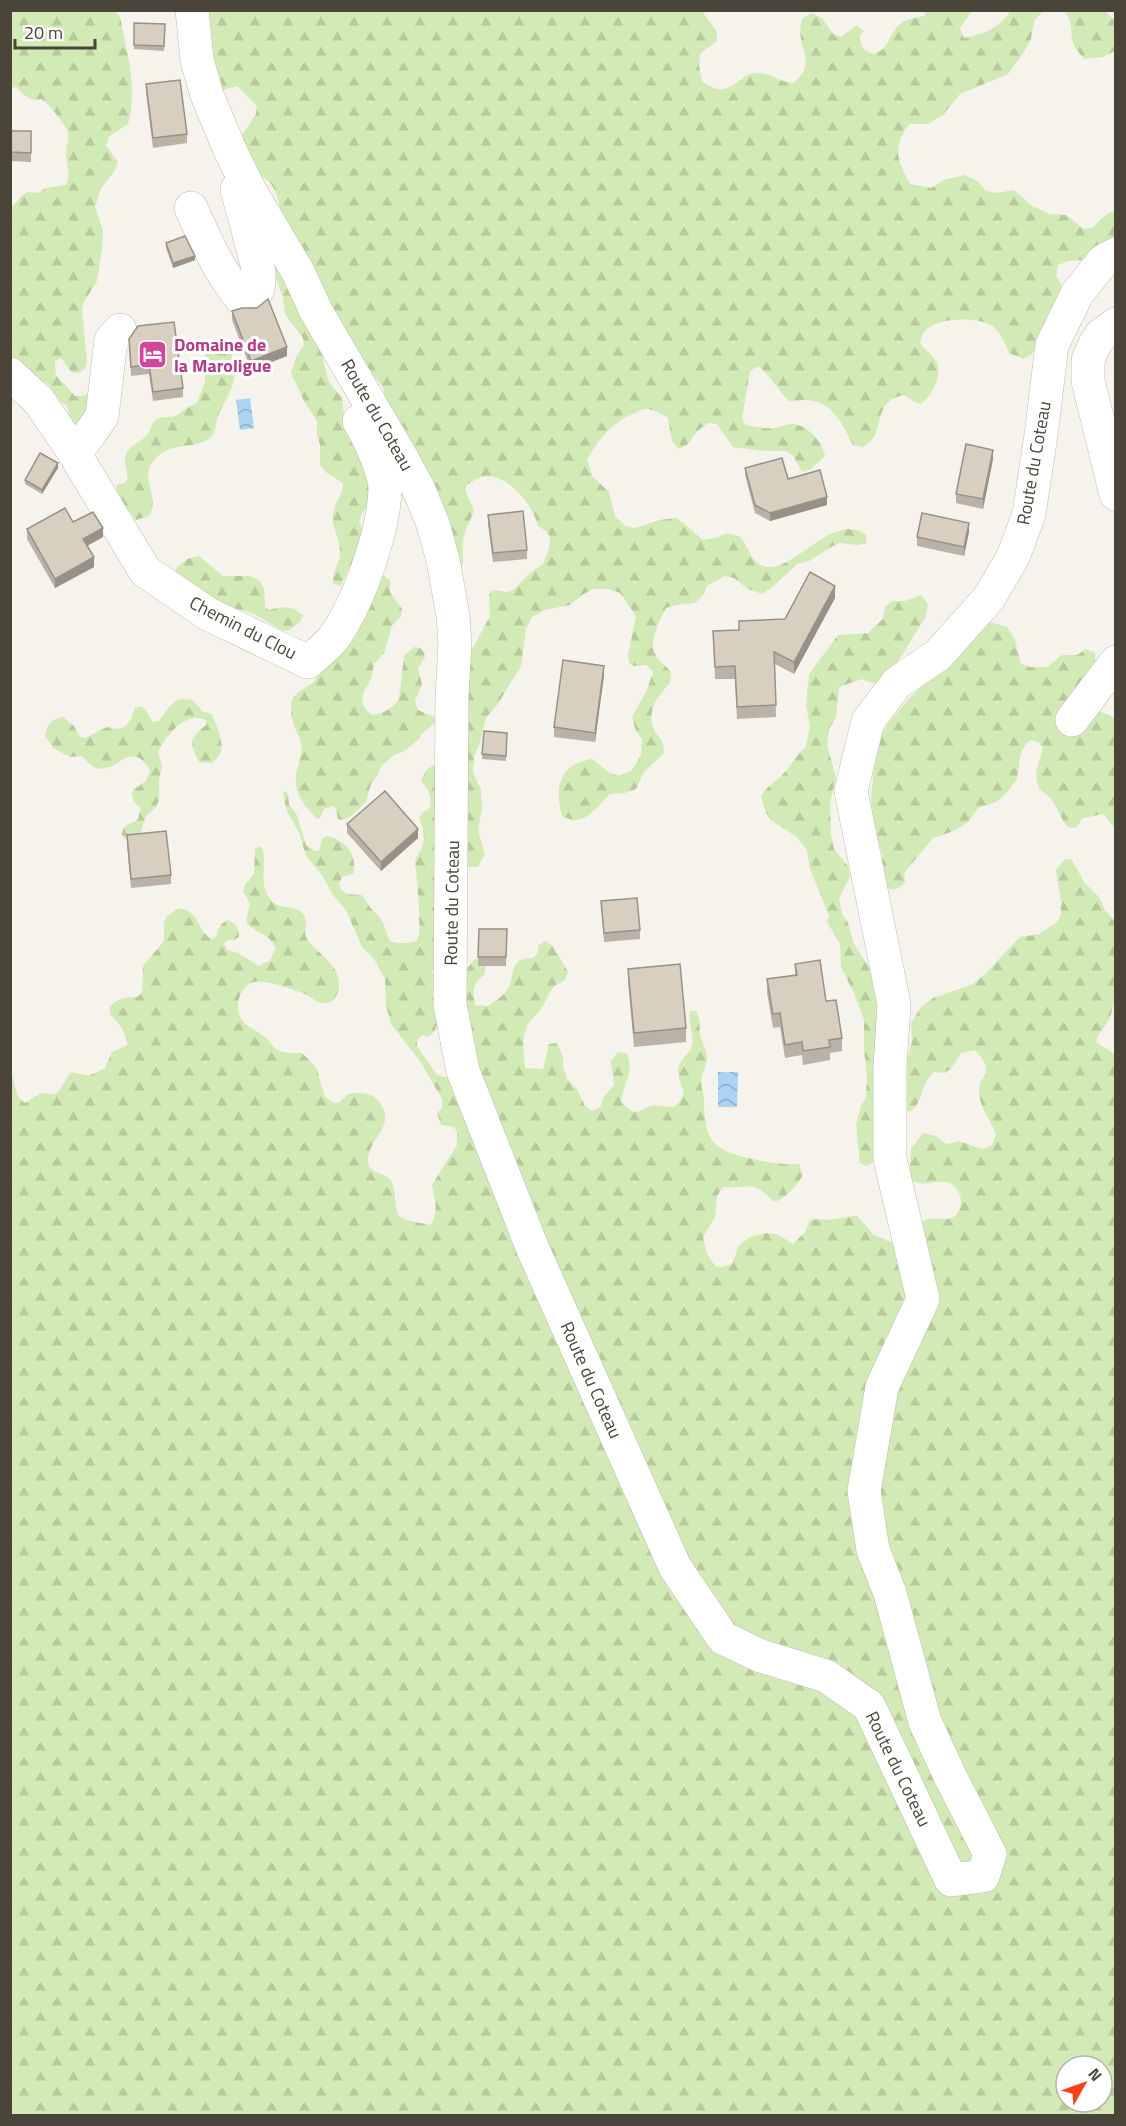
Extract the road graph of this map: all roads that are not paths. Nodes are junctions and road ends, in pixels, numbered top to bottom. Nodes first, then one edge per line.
1 (192, 10) edge
2 (240, 172) junction
3 (191, 208) dead end
4 (1116, 254) edge
5 (1116, 324) edge
6 (120, 330) dead end
7 (10, 374) edge
8 (356, 378) junction
9 (73, 451) junction
10 (1116, 494) edge
11 (1116, 662) edge
12 (1072, 720) dead end

1 - 2 street, Route du Coteau
2 - 3 street
2 - 8 street, Route du Coteau
4 - 8 street, Route du Coteau
5 - 10 street
6 - 9 street
7 - 9 street, Chemin du Clou
8 - 9 street, Chemin du Clou
11 - 12 street

